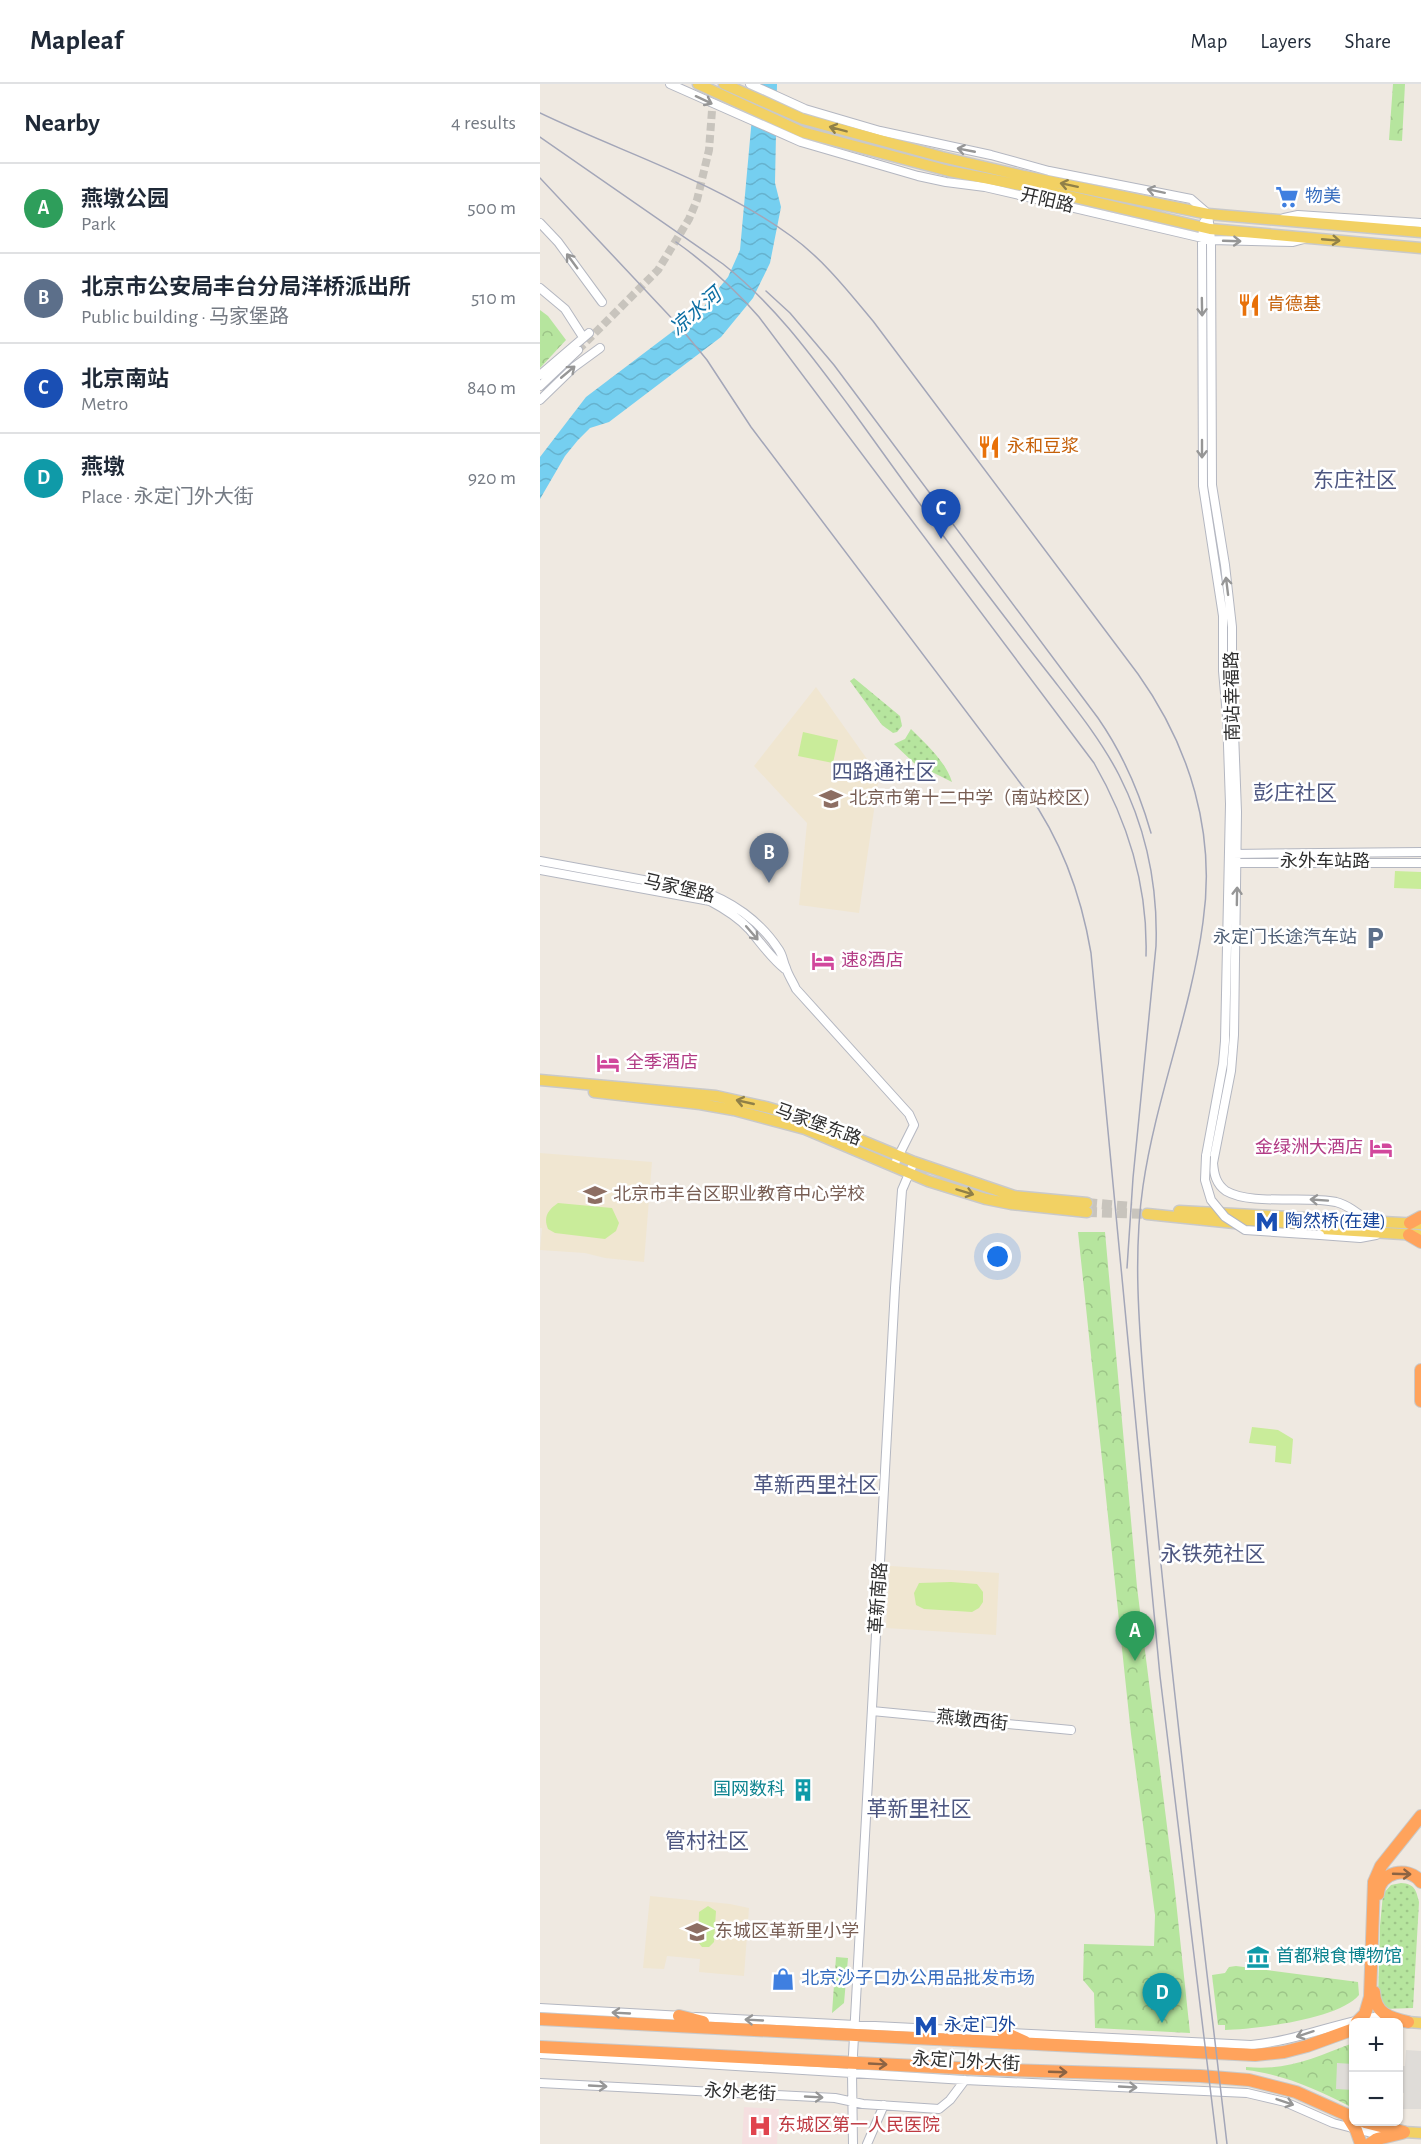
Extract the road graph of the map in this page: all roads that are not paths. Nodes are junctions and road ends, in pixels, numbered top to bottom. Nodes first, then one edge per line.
1 (670, 84) edge
2 (687, 84) edge
3 (698, 84) edge
4 (724, 84) edge
5 (750, 84) edge
6 (710, 90) junction
7 (791, 108) junction
8 (737, 110) junction
9 (1208, 214) junction
10 (1280, 220) junction
11 (540, 223) edge
12 (1421, 223) edge
13 (1421, 232) edge
14 (1206, 234) junction
15 (1421, 248) edge
16 (540, 288) edge
17 (602, 302) dead end
18 (600, 348) dead end
19 (578, 350) tunnel mouth
20 (540, 375) edge
21 (540, 386) edge
22 (540, 400) edge
23 (1421, 852) edge
24 (1233, 858) junction
25 (540, 861) edge
26 (1421, 863) edge
27 (540, 870) edge
28 (786, 969) junction
29 (540, 1080) edge
30 (540, 1086) edge
31 (899, 1156) junction
32 (914, 1162) junction
33 (893, 1167) junction
34 (910, 1174) junction
35 (1371, 1223) junction
36 (1416, 1227) edge
37 (1388, 1233) junction
38 (1421, 1242) edge
39 (1421, 1370) edge
40 (1420, 1387) edge
41 (1421, 1401) edge
42 (872, 1711) junction
43 (1071, 1730) dead end
44 (1421, 1816) edge
45 (1421, 1882) edge
46 (540, 2008) edge
47 (1386, 2015) junction
48 (679, 2016) junction
49 (1359, 2018) edge
50 (1377, 2018) edge
51 (1393, 2018) edge
52 (540, 2019) edge
53 (794, 2022) junction
54 (1403, 2022) edge
55 (1421, 2023) edge
56 (1349, 2025) edge
57 (1349, 2027) edge
58 (727, 2029) junction
59 (854, 2029) junction
60 (1003, 2032) junction
61 (816, 2033) junction
62 (1034, 2046) junction
63 (540, 2047) edge
64 (540, 2054) edge
65 (852, 2068) junction
66 (978, 2069) junction
67 (965, 2080) junction
68 (540, 2083) edge
69 (851, 2101) junction
70 (884, 2105) junction
71 (1349, 2118) edge
72 (1349, 2122) edge
73 (1357, 2126) edge
74 (1364, 2126) edge
75 (1375, 2126) edge
76 (1404, 2132) junction
77 (1421, 2133) edge
78 (1384, 2136) junction
79 (853, 2144) edge
80 (867, 2144) edge
81 (1361, 2144) edge
82 (1370, 2144) edge

1 -> 8 street
2 - 6 main road
3 - 6 main road
4 - 7 main road, 开阳路
5 - 7 street
6 - 8 main road, 开阳路
9 -> 7 main road, 开阳路
8 - 14 main road, 开阳路
9 - 10 main road, 开阳路
9 - 14 street, 南站幸福路
10 - 12 street, 开阳路
10 - 13 main road, 开阳路
17 -> 11 street
14 -> 15 main road, 开阳路
14 - 24 street, 南站幸福路
16 - 20 street
22 -> 18 street
19 - 21 street
23 - 24 street, 永外车站路
24 - 26 street, 永外车站路
35 -> 24 street, 南站幸福路
24 - 37 street, bridge
25 - 28 street, 马家堡路
27 -> 28 street, 马家堡路
28 - 31 street, 马家堡路
31 -> 29 main road, 马家堡东路
30 - 33 main road, 马家堡东路
31 - 32 main road, 马家堡东路
31 - 33 street
32 - 34 street, 革新南路
34 -> 32 main road, 马家堡东路
33 - 34 main road, 马家堡东路
34 - 42 street, 革新南路
35 - 36 main road
35 - 37 main road
36 - 37 main road
36 - 38 highway
39 - 40 highway
40 - 41 highway
42 - 43 street, 燕墩西街
42 - 59 street, 革新南路
44 - 49 highway
47 -> 45 highway
48 -> 46 street, 永定门外大街
47 - 50 street, 永定门外大街
47 - 51 highway
53 -> 48 street, 永定门外大街
48 - 58 highway
52 - 58 highway, 永定门外大街
53 - 59 street, 永定门外大街
53 - 61 highway
54 - 55 main road
56 -> 60 street, 永定门外大街
57 - 62 highway, 永定门外大街
58 - 61 highway, 永定门外大街
59 - 60 street, 永定门外大街
59 - 61 highway, 永定门外大街
59 - 62 highway, 永定门外大街
59 - 65 street, 革新南路
60 - 62 highway
63 - 65 highway, 永定门外大街
64 - 65 street, 永定门外大街
65 -> 66 highway, 永定门外大街
65 - 67 street, 永定门外大街
65 - 69 street, 革新南路
66 - 67 highway
66 -> 71 highway, 永定门外大街
67 - 70 street, 永外老街
67 -> 72 street, 永定门外大街
68 -> 69 street, 永外老街
69 - 70 street, 永外老街
69 - 79 street, 革新南路
70 - 80 street
73 - 81 highway
74 - 78 street, 永定门外大街
75 - 76 highway, 永定门外大街
76 - 77 main road
76 - 78 highway
78 - 82 highway

